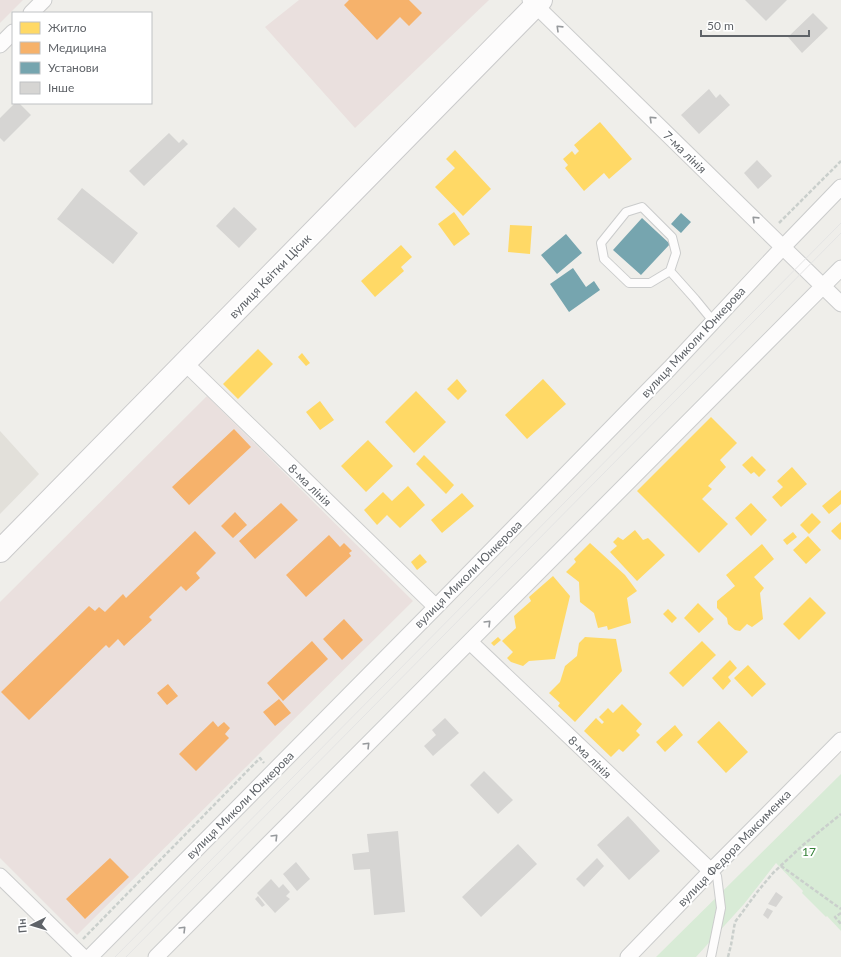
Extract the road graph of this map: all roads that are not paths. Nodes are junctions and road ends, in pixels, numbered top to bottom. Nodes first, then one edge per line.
1 (44, 0) edge
2 (535, 2) edge
3 (32, 12) edge
4 (12, 33) edge
5 (0, 45) edge
6 (841, 187) edge
7 (783, 247) junction
8 (841, 268) edge
9 (670, 271) junction
10 (823, 286) junction
11 (841, 304) edge
12 (713, 321) junction
13 (185, 363) junction
14 (0, 551) edge
15 (436, 607) junction
16 (470, 642) junction
17 (841, 740) edge
18 (711, 871) junction
19 (0, 876) edge
20 (78, 952) edge
21 (90, 957) edge
22 (156, 957) edge
23 (628, 957) edge
24 (710, 957) edge

1 - 3 street
7 -> 2 street, 7-ма лінія
2 - 13 street, вулиця Квітки Цісик
4 - 5 street
6 - 7 street, вулиця Миколи Юнкерова
7 - 10 street, 7-ма лінія
7 - 12 street, вулиця Миколи Юнкерова
8 - 10 street
9 - 9 lane
9 - 12 lane
10 - 11 street, 7-ма лінія
16 -> 10 street
12 - 15 street, вулиця Миколи Юнкерова
13 - 14 street, вулиця Квітки Цісик
13 - 15 street, 8-ма лінія
15 - 21 street, вулиця Миколи Юнкерова
16 - 18 street, 8-ма лінія
22 -> 16 street
17 - 18 street, вулиця Федора Максименка
18 - 23 street, вулиця Федора Максименка
18 - 24 lane
19 - 20 street

